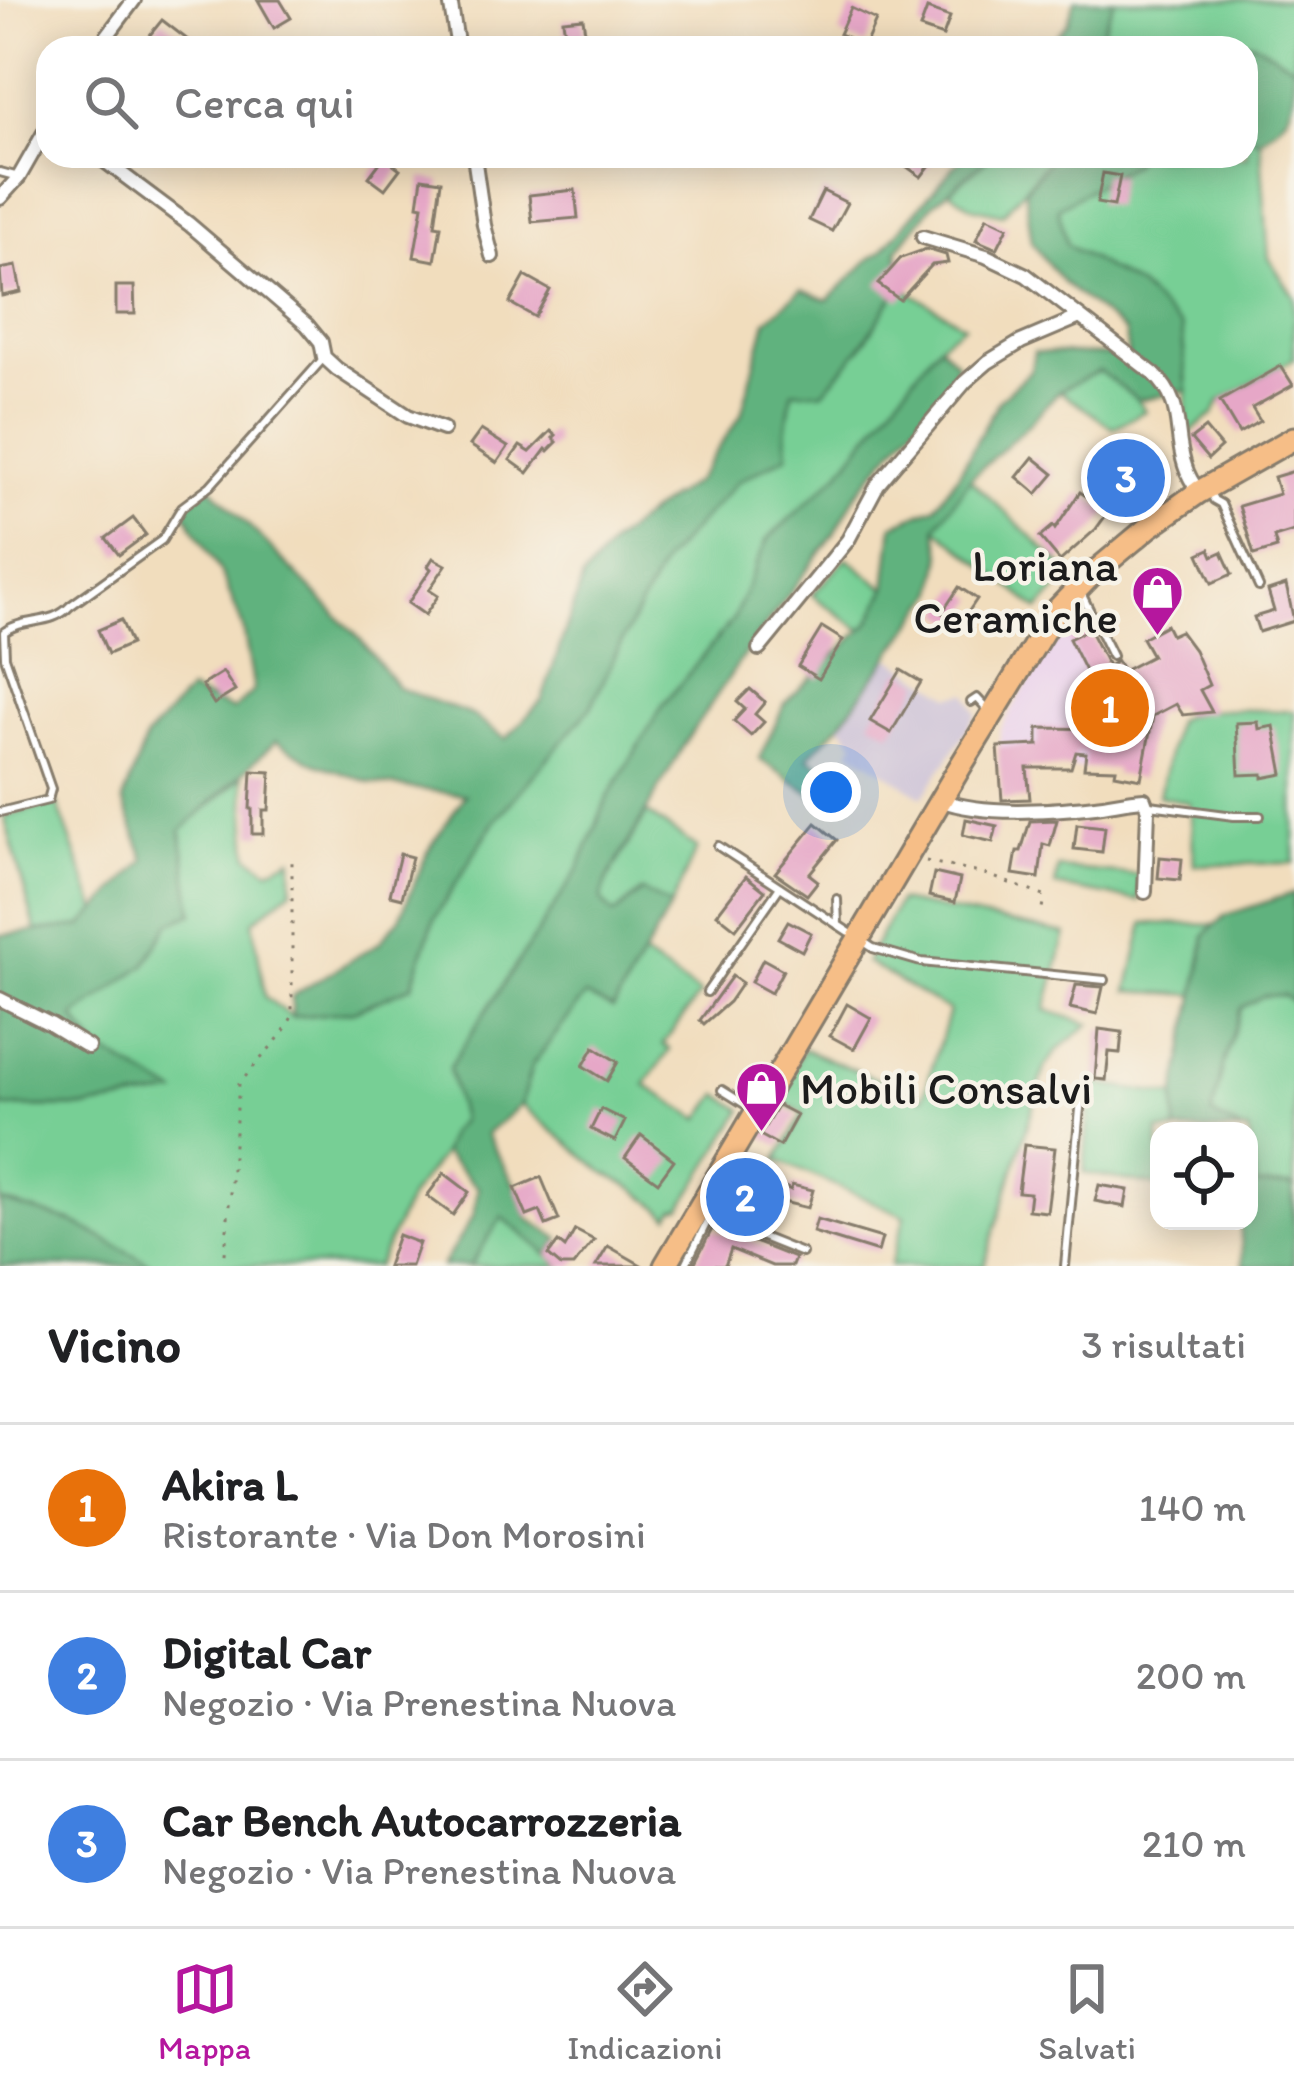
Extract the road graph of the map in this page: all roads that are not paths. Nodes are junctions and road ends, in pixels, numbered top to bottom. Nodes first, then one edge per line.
1 (134, 0) edge
2 (450, 0) edge
3 (107, 36) edge
4 (456, 36) edge
5 (36, 147) edge
6 (114, 168) edge
7 (476, 168) edge
8 (0, 172) edge
9 (19, 177) junction
10 (0, 198) edge
11 (923, 237) dead end
12 (492, 256) dead end
13 (1081, 317) junction
14 (324, 357) junction
15 (442, 429) dead end
16 (1294, 438) edge
17 (1203, 490) junction
18 (1078, 586) junction
19 (1259, 587) dead end
20 (759, 649) dead end
21 (1112, 656) dead end
22 (940, 800) junction
23 (1148, 804) junction
24 (0, 812) edge
25 (1260, 816) dead end
26 (718, 846) dead end
27 (780, 887) junction
28 (1145, 892) dead end
29 (837, 899) dead end
30 (848, 932) junction
31 (1105, 980) dead end
32 (707, 992) dead end
33 (0, 999) edge
34 (88, 1047) dead end
35 (1082, 1088) dead end
36 (722, 1090) dead end
37 (755, 1111) junction
38 (703, 1214) junction
39 (802, 1253) dead end
40 (665, 1266) edge
41 (685, 1266) edge
42 (1065, 1266) edge

1 - 3 street
2 - 4 street
5 - 9 street
6 - 14 street
7 - 12 street
8 - 9 lane
9 - 10 street
11 - 13 street
13 - 17 street
13 - 20 street
14 - 15 street
14 - 24 lane
16 - 17 main road
17 - 18 main road
17 - 19 lane
18 - 21 lane
18 - 22 main road
22 - 23 street
22 - 30 main road
23 - 25 lane
23 - 28 street
26 - 27 lane
27 - 30 lane
27 - 32 lane
29 - 30 lane
30 - 31 lane
30 - 37 main road
33 - 34 street
35 - 42 lane
36 - 37 lane
37 - 38 main road
38 - 39 lane
38 - 40 main road
38 - 41 lane

